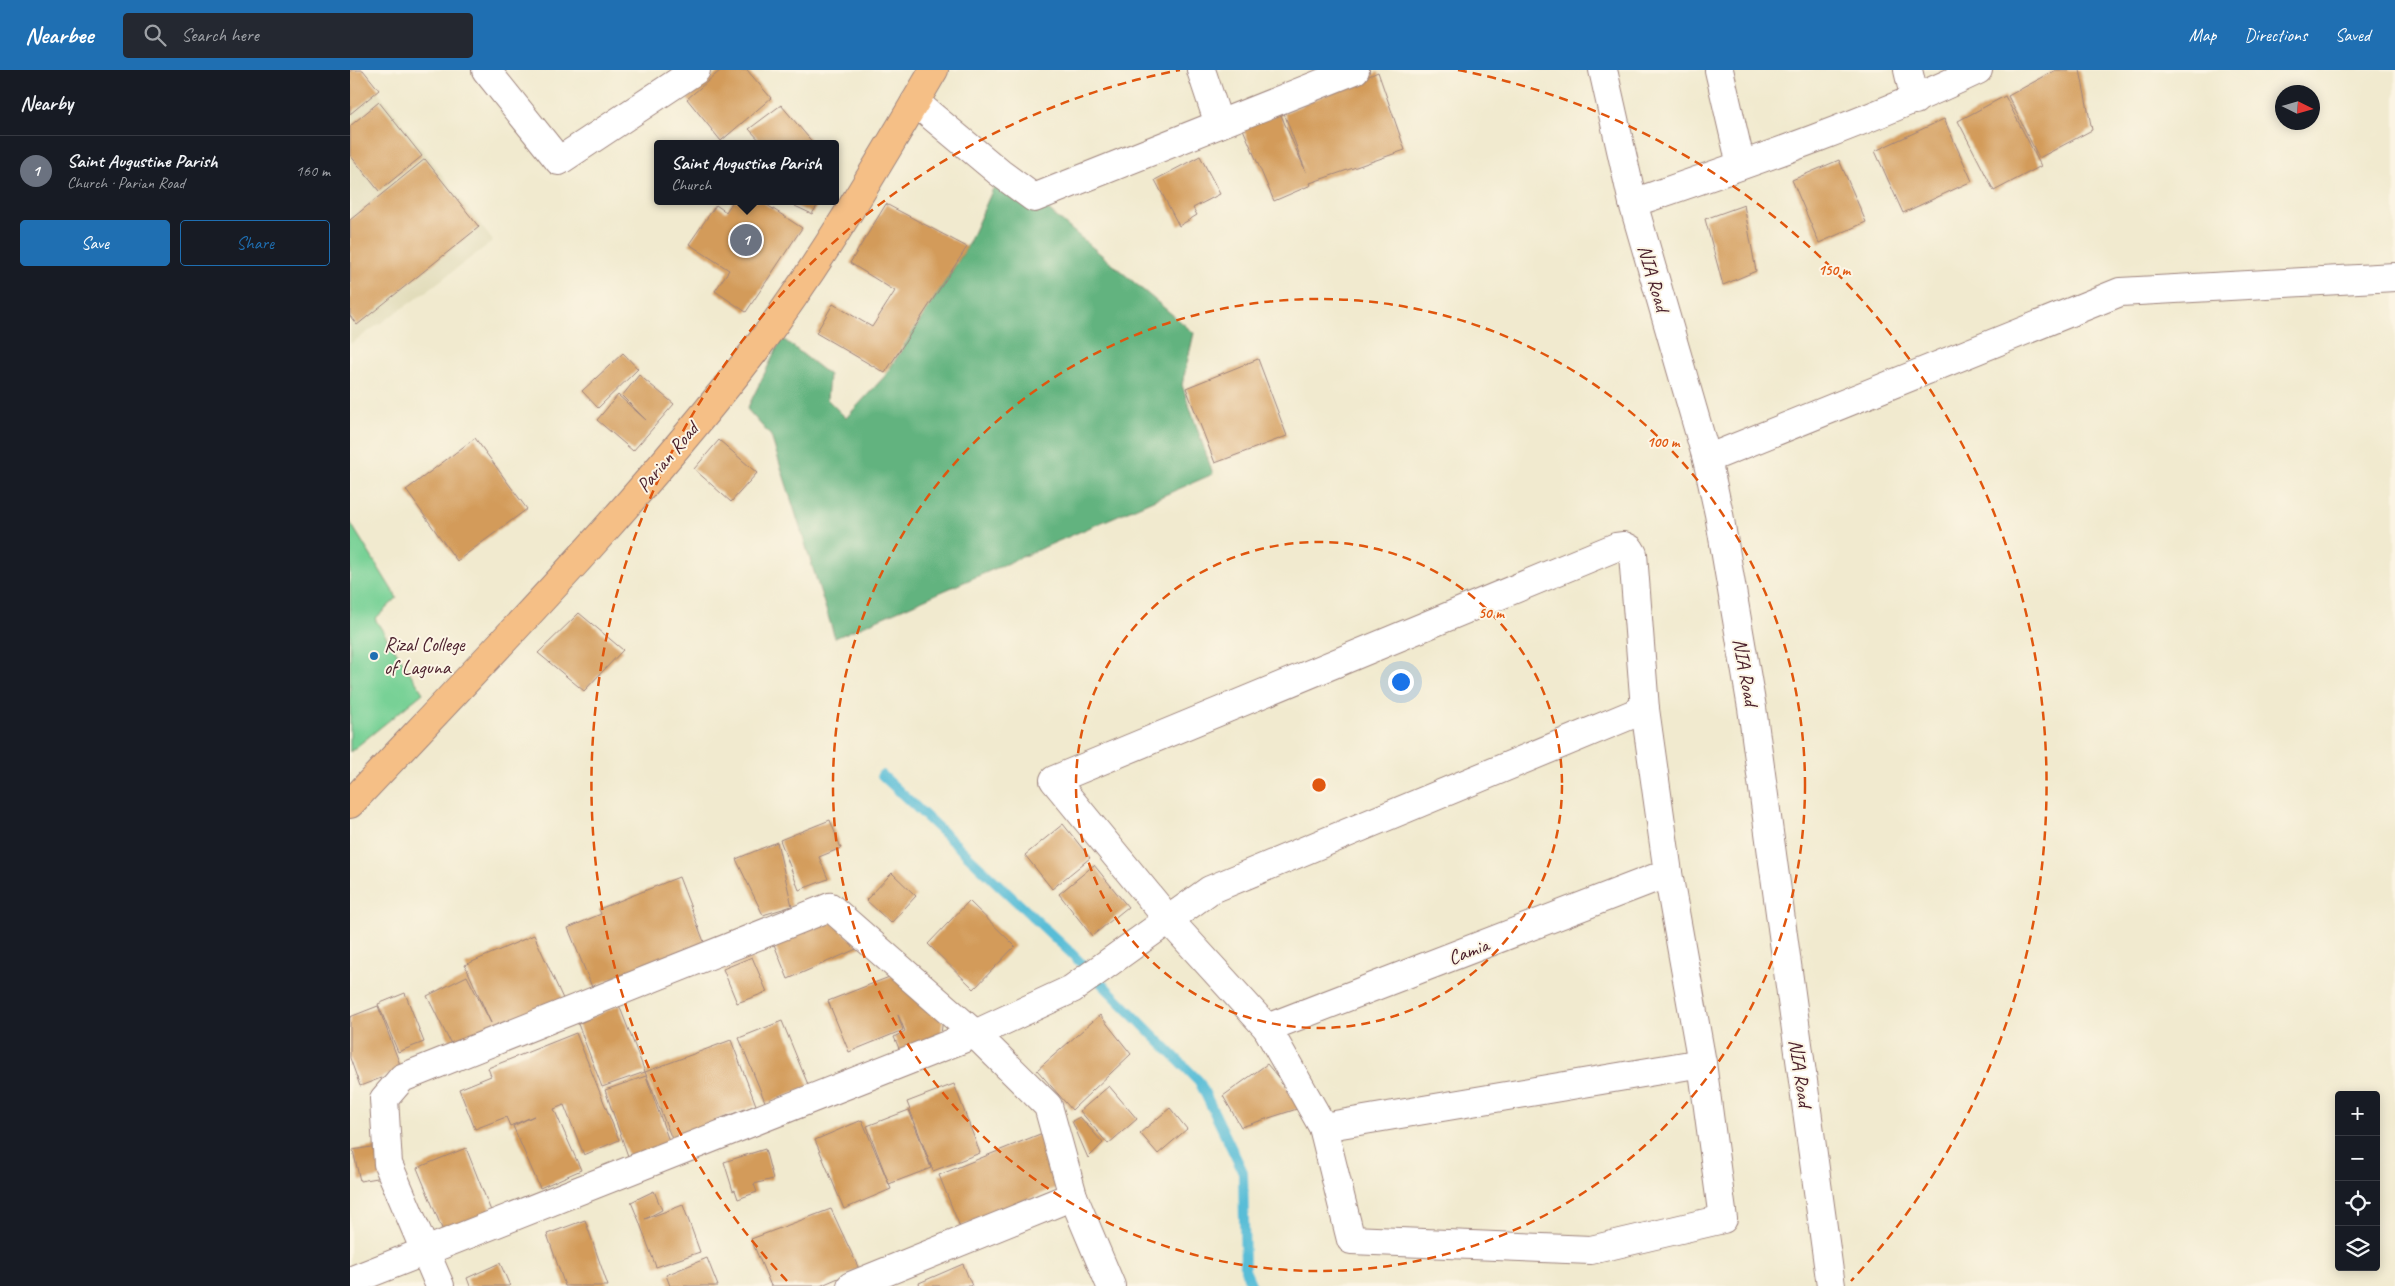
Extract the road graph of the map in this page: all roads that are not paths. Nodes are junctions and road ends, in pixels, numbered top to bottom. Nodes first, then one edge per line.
1 (486, 70) edge
2 (696, 70) edge
3 (934, 70) edge
4 (1201, 70) edge
5 (1355, 70) edge
6 (1602, 70) edge
7 (1719, 70) edge
8 (1908, 70) edge
9 (1978, 70) edge
10 (1915, 100) junction
11 (915, 102) junction
12 (1219, 124) junction
13 (1741, 165) junction
14 (1633, 203) junction
15 (2395, 277) edge
16 (1707, 459) junction
17 (1644, 709) junction
18 (350, 804) edge
19 (1668, 873) junction
20 (1168, 919) junction
21 (1267, 1028) junction
22 (975, 1034) junction
23 (1702, 1063) junction
24 (1323, 1127) junction
25 (1073, 1196) junction
26 (426, 1252) junction
27 (350, 1281) edge
28 (440, 1286) edge
29 (851, 1286) edge
30 (1111, 1286) edge
31 (1831, 1286) edge

1 - 2 street
3 - 11 main road, Parian Road
4 - 12 street
5 - 12 street
6 - 14 street, NIA Road
7 - 13 street
8 - 10 street
9 - 10 street
10 - 13 street
11 - 12 street
11 - 18 main road, Parian Road
13 - 14 street
14 - 16 street, NIA Road
15 - 16 street
16 - 31 street, NIA Road
17 - 19 street
17 - 20 street
17 - 20 street
19 - 21 street, Camia
19 - 23 street
20 - 21 street
20 - 22 street
21 - 24 street
22 - 25 street
22 - 26 street
22 - 26 street
23 - 24 street
23 - 24 street
25 - 29 street
25 - 30 street
26 - 27 street
26 - 28 street

